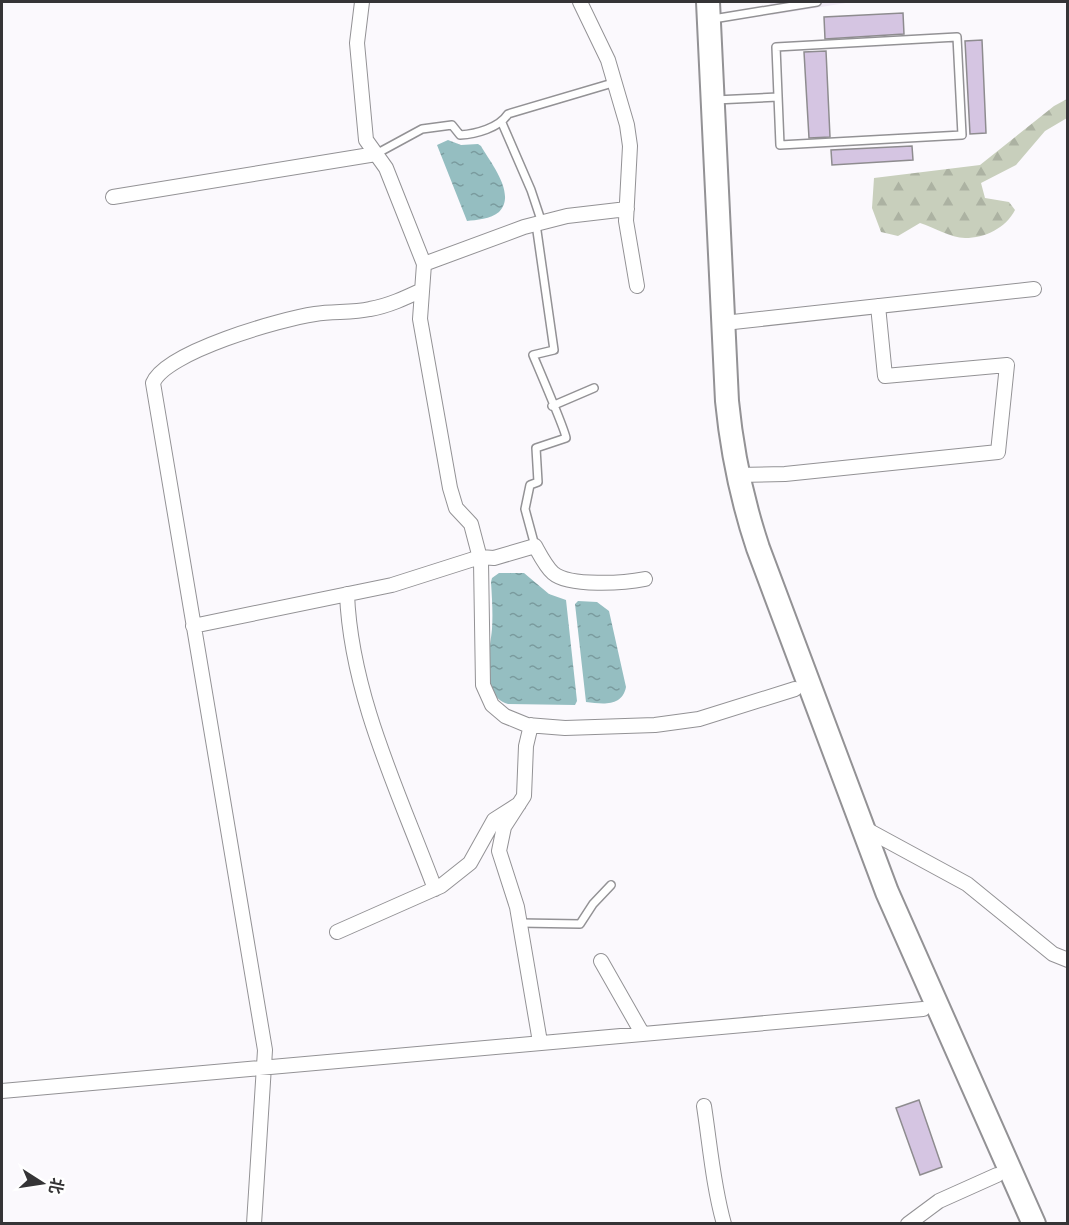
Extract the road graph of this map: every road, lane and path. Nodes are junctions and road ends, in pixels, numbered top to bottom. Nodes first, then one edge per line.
1 (362, 2) edge
2 (580, 2) edge
3 (693, 2) edge
4 (817, 2) edge
5 (708, 10) edge
6 (616, 82) junction
7 (778, 97) junction
8 (711, 100) junction
9 (502, 123) junction
10 (376, 154) junction
11 (113, 197) dead end
12 (627, 209) junction
13 (539, 224) junction
14 (424, 264) junction
15 (637, 286) dead end
16 (1034, 289) dead end
17 (422, 290) junction
18 (878, 306) junction
19 (724, 323) junction
20 (594, 387) dead end
21 (552, 406) junction
22 (737, 475) junction
23 (535, 546) junction
24 (480, 557) junction
25 (645, 579) dead end
26 (347, 594) junction
27 (193, 626) junction
28 (795, 689) junction
29 (531, 725) junction
30 (520, 803) junction
31 (862, 827) junction
32 (611, 885) dead end
33 (435, 889) junction
34 (520, 922) junction
35 (337, 932) dead end
36 (1068, 960) edge
37 (600, 961) dead end
38 (923, 1009) junction
39 (642, 1033) junction
40 (540, 1042) junction
41 (264, 1067) junction
42 (2, 1091) edge
43 (704, 1106) dead end
44 (997, 1176) junction
45 (254, 1224) edge
46 (724, 1224) edge
47 (908, 1224) edge
48 (1018, 1224) edge
49 (1034, 1224) edge

1 - 10 street
2 - 6 street
3 - 28 highway
4 - 5 lane
5 - 8 highway
6 - 9 lane
6 - 12 street
7 - 7 lane
7 - 8 lane
8 - 19 highway
9 - 10 lane
9 - 13 lane
10 - 11 street
10 - 14 street
12 - 13 street
12 - 15 street
13 - 14 street
13 - 21 lane
14 - 17 street
16 - 18 street
17 - 24 street
17 - 27 street
18 - 19 street
18 - 22 street
19 - 22 highway
20 - 21 lane
21 - 23 lane
22 - 31 highway
23 - 24 street
23 - 25 street
24 - 26 street
24 - 29 street
26 - 27 street
26 - 33 street
27 - 41 street
28 - 29 street
28 - 38 highway
29 - 30 street
30 - 33 street
30 - 34 street
31 - 36 street
31 - 49 highway
32 - 34 lane
33 - 35 street
34 - 40 street
37 - 39 street
38 - 39 street
38 - 44 highway
39 - 40 street
40 - 41 street
41 - 42 street
41 - 45 street
43 - 46 street
44 - 47 street
44 - 48 highway

